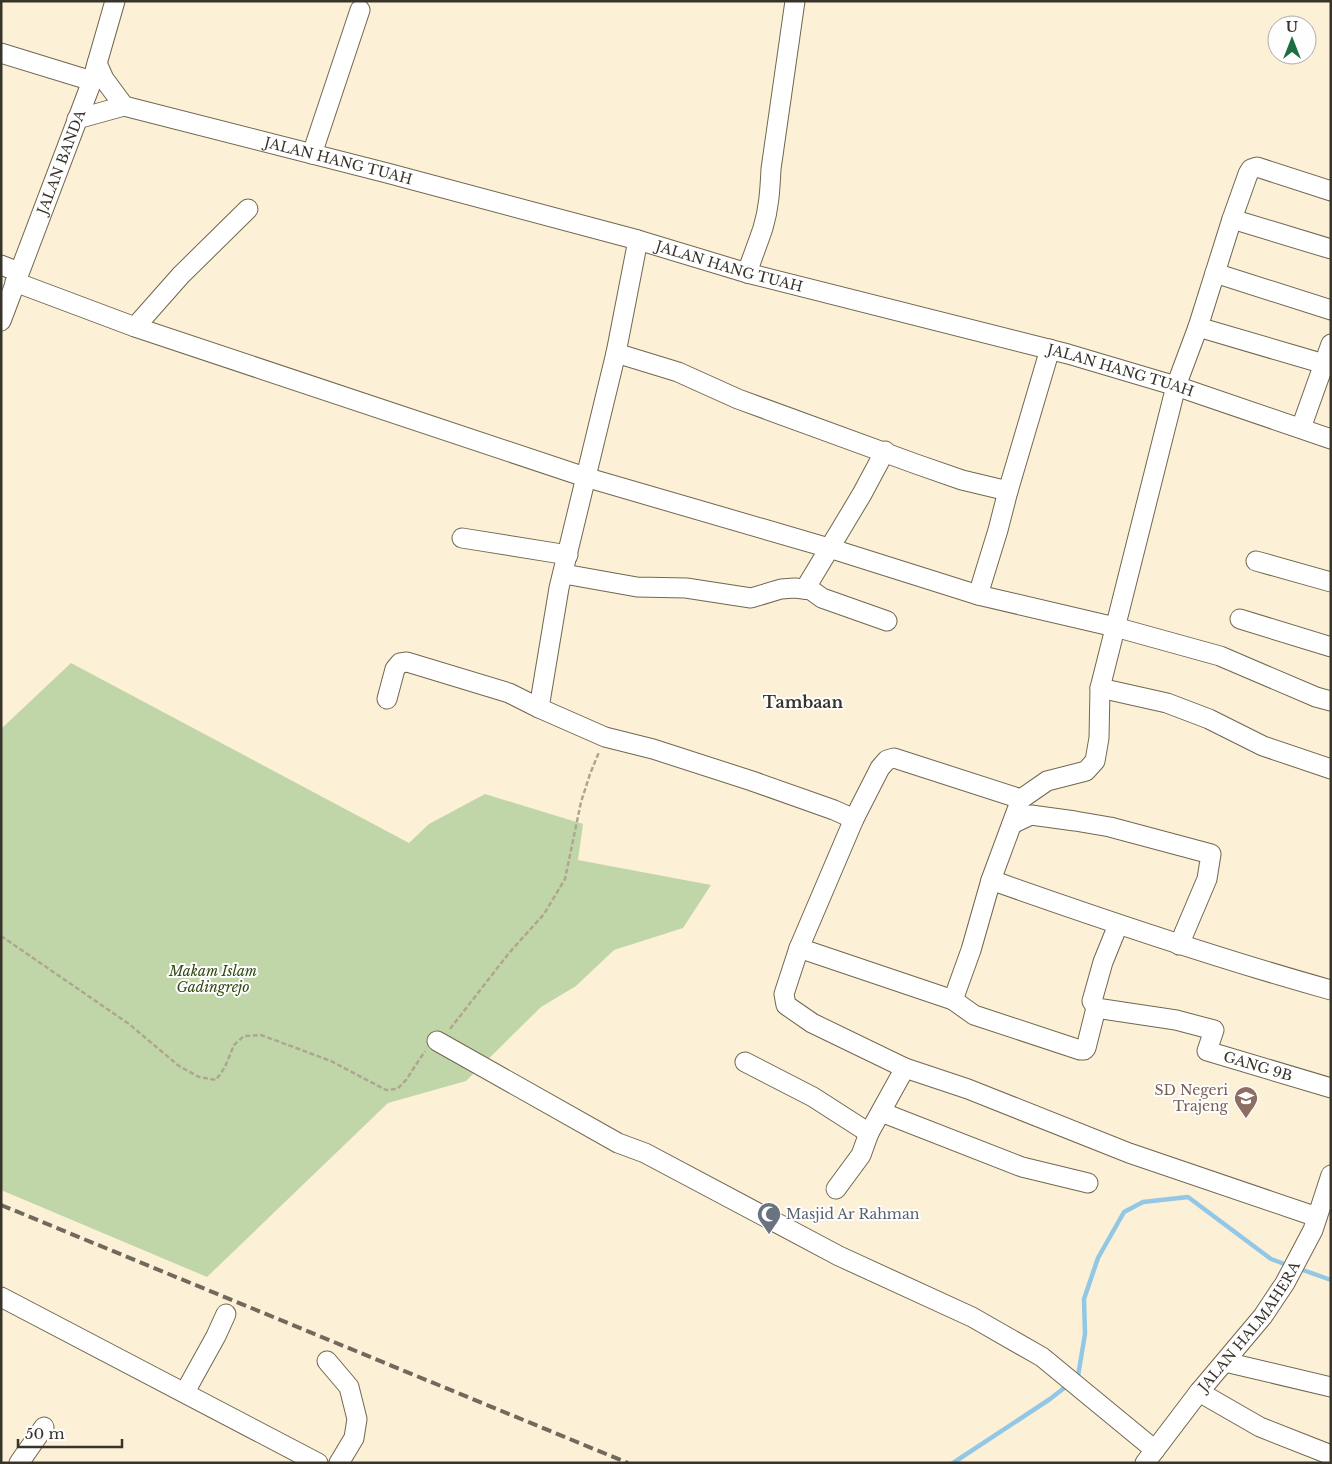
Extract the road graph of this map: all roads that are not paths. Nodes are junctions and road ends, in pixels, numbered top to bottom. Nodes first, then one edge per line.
1 (115, 1) edge
2 (794, 1) edge
3 (360, 10) dead end
4 (1, 53) edge
5 (94, 72) junction
6 (124, 106) junction
7 (77, 119) junction
8 (312, 154) junction
9 (1331, 191) edge
10 (248, 209) dead end
11 (1232, 219) junction
12 (638, 240) junction
13 (1331, 250) edge
14 (1, 265) edge
15 (747, 273) junction
16 (1215, 273) junction
17 (17, 277) junction
18 (1331, 310) edge
19 (1, 321) edge
20 (134, 327) junction
21 (1198, 327) junction
22 (1331, 344) edge
23 (1050, 349) junction
24 (616, 353) junction
25 (1327, 365) edge
26 (1176, 386) junction
27 (1301, 428) junction
28 (1331, 439) edge
29 (885, 451) junction
30 (586, 477) junction
31 (1008, 491) junction
32 (462, 538) dead end
33 (829, 548) junction
34 (568, 555) junction
35 (1256, 561) dead end
36 (564, 574) junction
37 (1331, 582) edge
38 (805, 589) junction
39 (978, 595) junction
40 (1240, 620) dead end
41 (887, 622) dead end
42 (1115, 627) junction
43 (1331, 647) edge
44 (1100, 688) junction
45 (387, 699) dead end
46 (1331, 701) edge
47 (539, 708) junction
48 (1331, 769) edge
49 (1021, 799) junction
50 (854, 819) junction
51 (1012, 824) junction
52 (991, 880) junction
53 (1118, 925) junction
54 (1179, 945) junction
55 (799, 948) junction
56 (1331, 990) edge
57 (953, 1000) junction
58 (1096, 1008) junction
59 (437, 1041) road end
60 (745, 1062) dead end
61 (905, 1068) junction
62 (1331, 1088) edge
63 (881, 1112) junction
64 (869, 1133) junction
65 (1088, 1183) dead end
66 (1329, 1187) edge
67 (836, 1189) dead end
68 (1317, 1217) junction
69 (1, 1297) edge
70 (226, 1314) dead end
71 (327, 1361) dead end
72 (1225, 1362) junction
73 (1331, 1387) edge
74 (185, 1392) junction
75 (1200, 1392) junction
76 (44, 1427) dead end
77 (1331, 1455) edge
78 (1150, 1456) edge
79 (19, 1463) edge
80 (318, 1463) edge
81 (340, 1463) edge

1 - 5 street, JALAN BANDA
2 - 15 street
3 - 8 street
4 - 5 street
5 - 6 street
5 - 7 street, JALAN BANDA
6 - 7 street
6 - 8 street, JALAN HANG TUAH
7 - 17 street, JALAN BANDA
8 - 12 street, JALAN HANG TUAH
9 - 11 street
10 - 20 street
11 - 13 street
11 - 16 street
12 - 15 street, JALAN HANG TUAH
12 - 24 street
14 - 17 street
15 - 23 street, JALAN HANG TUAH
16 - 18 street
16 - 21 street
17 - 19 street, JALAN BANDA
17 - 20 street
20 - 30 street
21 - 25 street
21 - 26 street
22 - 25 street
23 - 26 street, JALAN HANG TUAH
23 - 31 street
24 - 29 street
24 - 30 street
25 - 27 street
26 - 27 street, JALAN HANG TUAH
26 - 42 street
27 - 28 street, JALAN HANG TUAH
29 - 31 street
29 - 33 street
30 - 33 street
30 - 34 street
31 - 39 street
32 - 34 street
33 - 38 street
33 - 39 street
34 - 36 street
35 - 37 street
36 - 38 street
36 - 47 street
38 - 41 street
39 - 42 street
40 - 43 street
42 - 44 street
42 - 46 street
44 - 48 street
44 - 49 street
45 - 47 street
47 - 50 street
49 - 50 street
49 - 51 street
50 - 55 street
51 - 52 street
51 - 54 street
52 - 53 street
52 - 57 street
53 - 54 street
53 - 58 street
54 - 56 street
55 - 57 street
55 - 61 street
57 - 58 street
58 - 62 street, GANG 9B
59 - 78 street
60 - 64 street
61 - 63 street
61 - 68 street
63 - 64 street
63 - 65 street
64 - 67 street
66 - 68 street, JALAN HALMAHERA
68 - 72 street, JALAN HALMAHERA
69 - 74 street
70 - 74 street
71 - 81 street
72 - 73 street
72 - 75 street, JALAN HALMAHERA
74 - 80 street
75 - 77 street
75 - 78 street, JALAN HALMAHERA
76 - 79 street

